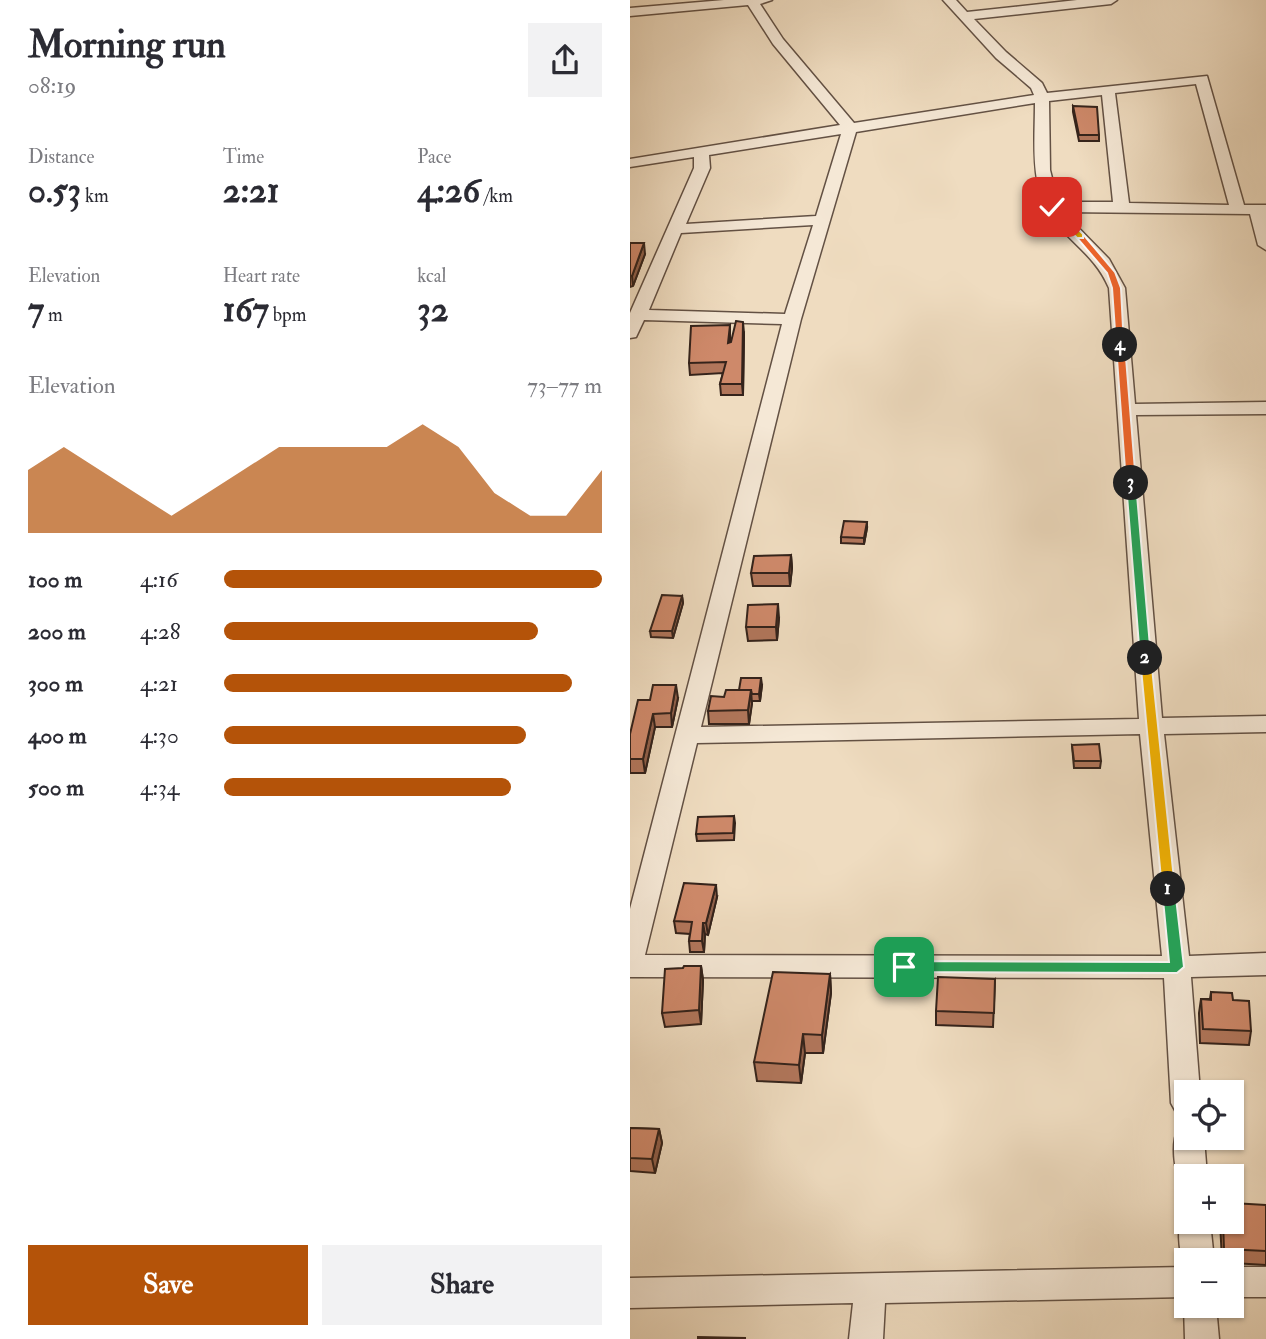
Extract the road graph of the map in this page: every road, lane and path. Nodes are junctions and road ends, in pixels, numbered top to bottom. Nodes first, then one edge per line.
1 (756, 0) edge
2 (949, 0) edge
3 (1111, 0) edge
4 (630, 12) edge
5 (964, 16) junction
6 (1108, 90) junction
7 (1042, 98) junction
8 (850, 128) junction
9 (701, 152) junction
10 (630, 163) edge
11 (1114, 206) junction
12 (1052, 207) junction
13 (1238, 210) junction
14 (1262, 210) edge
15 (822, 220) junction
16 (675, 229) junction
17 (1266, 245) edge
18 (638, 315) junction
19 (792, 319) junction
20 (630, 333) edge
21 (1266, 408) edge
22 (1125, 410) junction
23 (1266, 724) edge
24 (1151, 726) junction
25 (689, 736) junction
26 (630, 964) edge
27 (1266, 964) edge
28 (1177, 967) junction
29 (1184, 1080) edge
30 (1174, 1282) edge
31 (1244, 1282) edge
32 (1266, 1282) edge
33 (870, 1288) junction
34 (630, 1293) edge
35 (1201, 1318) edge
36 (866, 1339) edge
37 (1202, 1339) edge

1 - 4 street
1 - 8 street
2 - 5 street
3 - 5 street
5 - 7 street
6 - 7 street
6 - 11 street
6 - 13 street
7 - 8 street
7 - 12 street
8 - 9 street
8 - 15 street
9 - 10 street
9 - 16 street
11 - 12 street
11 - 13 street
12 - 22 street
13 - 14 street
14 - 17 street
15 - 16 street
15 - 19 street
16 - 18 street
18 - 19 street
18 - 20 street
19 - 25 street
21 - 22 street
22 - 24 street
23 - 24 street
24 - 25 street
24 - 28 street
25 - 26 street
26 - 28 street
27 - 28 street
28 - 29 street
30 - 33 street
31 - 32 street
33 - 34 street
33 - 36 street
35 - 37 street

